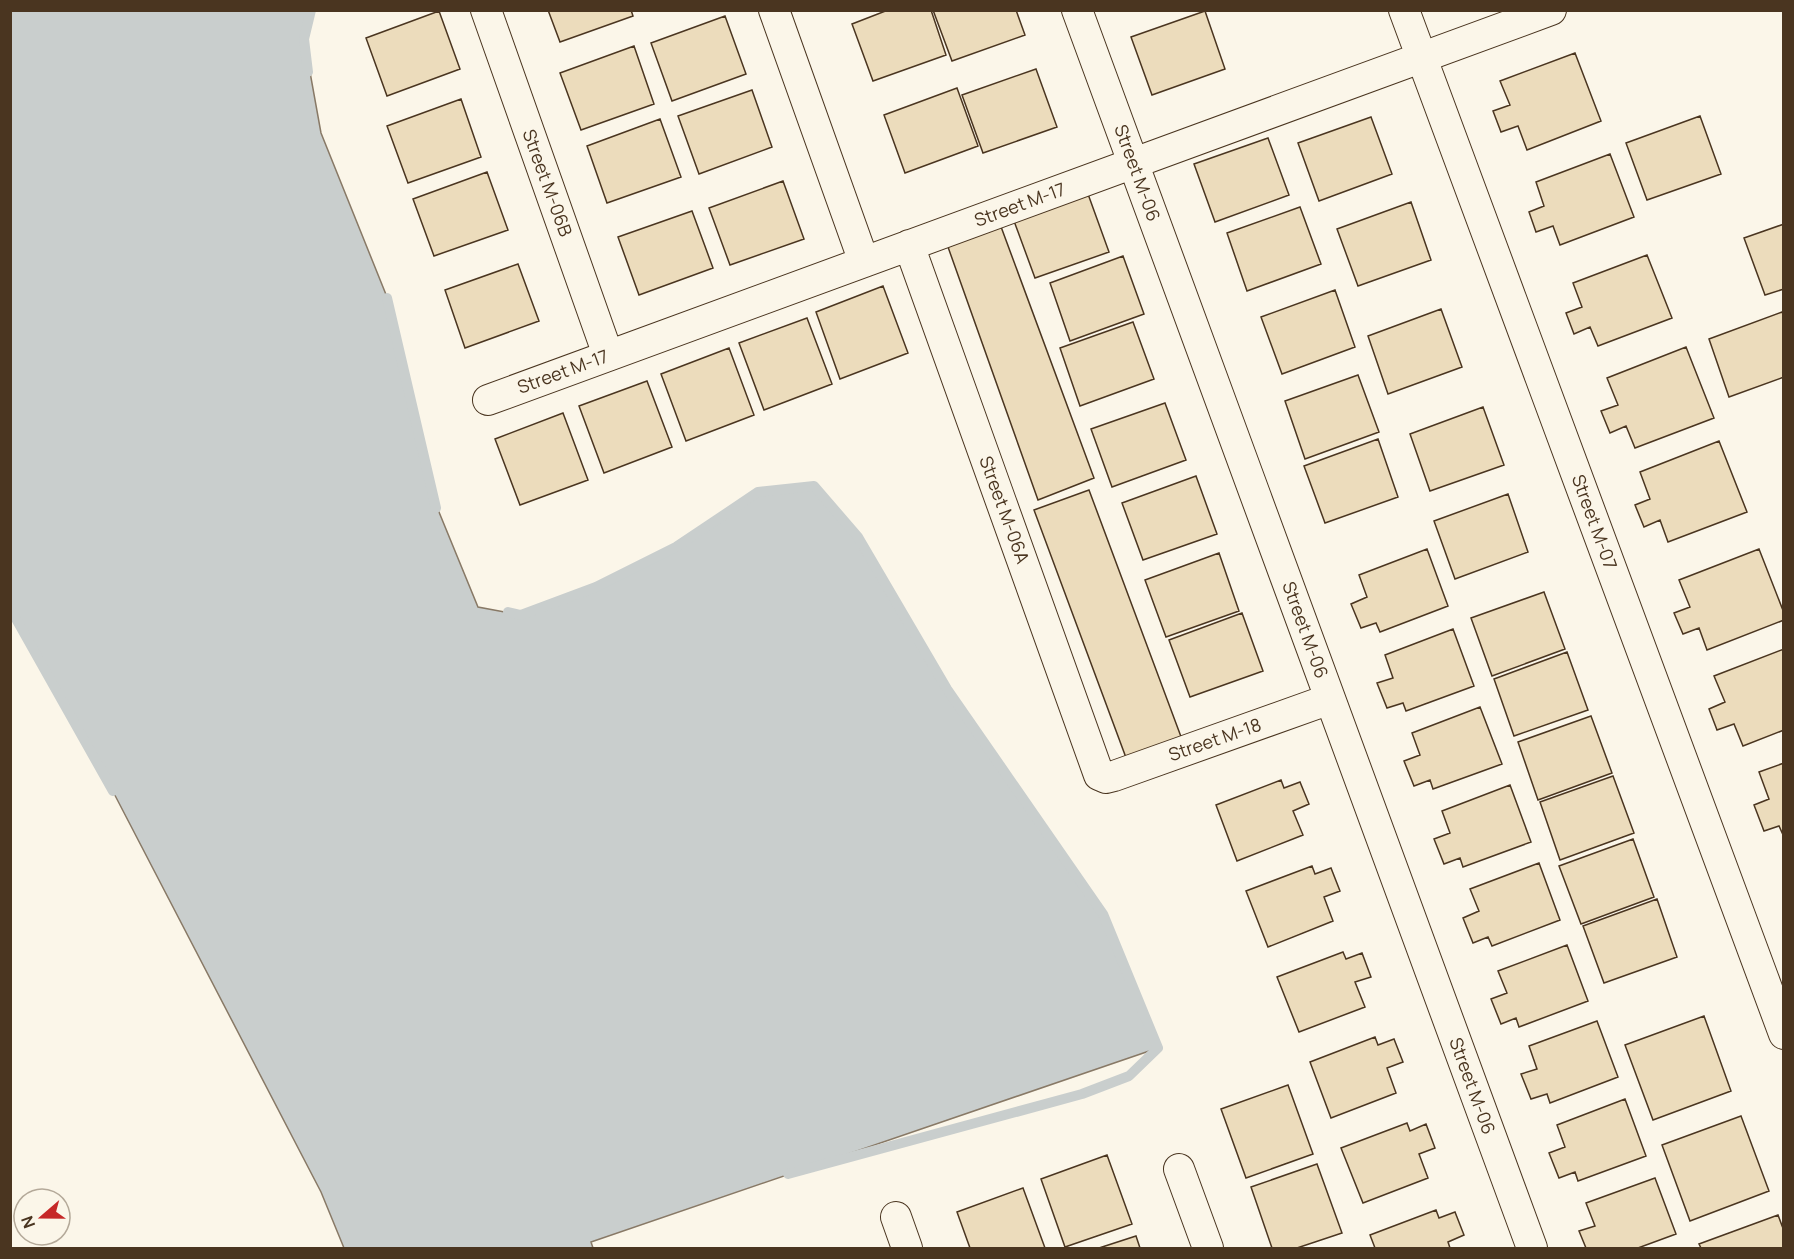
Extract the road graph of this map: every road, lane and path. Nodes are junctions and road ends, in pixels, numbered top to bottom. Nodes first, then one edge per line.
1 (486, 10) edge
2 (774, 10) edge
3 (1077, 10) edge
4 (1404, 10) edge
5 (1551, 10) edge
6 (1422, 58) junction
7 (1133, 164) junction
8 (909, 245) junction
9 (864, 262) junction
10 (608, 355) junction
11 (488, 400) dead end
12 (1330, 699) junction
13 (1099, 775) joint
14 (1784, 1034) edge
15 (1179, 1169) dead end
16 (896, 1217) dead end
17 (907, 1248) edge
18 (1208, 1248) edge
19 (1532, 1248) edge

1 - 10 street, Street M-06B
2 - 9 street
3 - 7 street, Street M-06
4 - 6 street, Street M-07
5 - 6 street, Street M-17
6 - 7 street, Street M-17
6 - 14 street, Street M-07
7 - 8 street, Street M-17
7 - 12 street, Street M-06
8 - 9 street, Street M-17
8 - 13 street, Street M-06A
9 - 10 street, Street M-17
10 - 11 street, Street M-17
12 - 13 street, Street M-18
12 - 19 street, Street M-06
15 - 18 street
16 - 17 street

